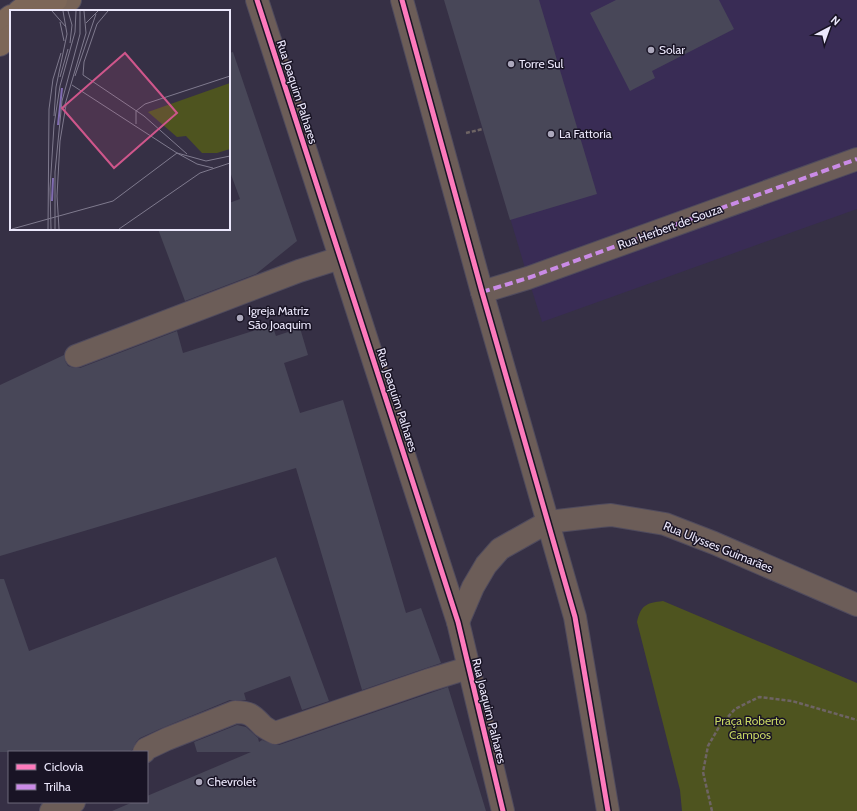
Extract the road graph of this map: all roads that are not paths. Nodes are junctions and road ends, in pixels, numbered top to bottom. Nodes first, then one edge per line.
1 (34, 0) edge
2 (56, 0) edge
3 (70, 0) edge
4 (257, 0) edge
5 (402, 0) edge
6 (20, 10) edge
7 (43, 10) edge
8 (55, 10) edge
9 (10, 17) edge
10 (0, 24) edge
11 (10, 37) edge
12 (10, 41) edge
13 (0, 46) edge
14 (857, 159) edge
15 (340, 258) junction
16 (482, 292) junction
17 (76, 356) dead end
18 (548, 522) junction
19 (857, 605) edge
20 (458, 622) junction
21 (468, 668) junction
22 (145, 751) edge
23 (71, 803) edge
24 (51, 811) edge
25 (503, 811) edge
26 (608, 811) edge

1 - 6 highway
2 - 7 highway
3 - 8 main road
4 - 15 street, Rua Joaquim Palhares
5 - 16 street
9 - 10 highway
11 - 13 highway
12 - 13 main road
14 - 16 street, Rua Herbert de Souza
15 - 17 street
15 - 20 street, Rua Joaquim Palhares
16 - 18 street
18 - 19 street, Rua Ulysses Guimarães
18 - 20 street
18 - 26 street
20 - 21 street, Rua Joaquim Palhares
21 - 22 street
21 - 25 street, Rua Joaquim Palhares
23 - 24 street

